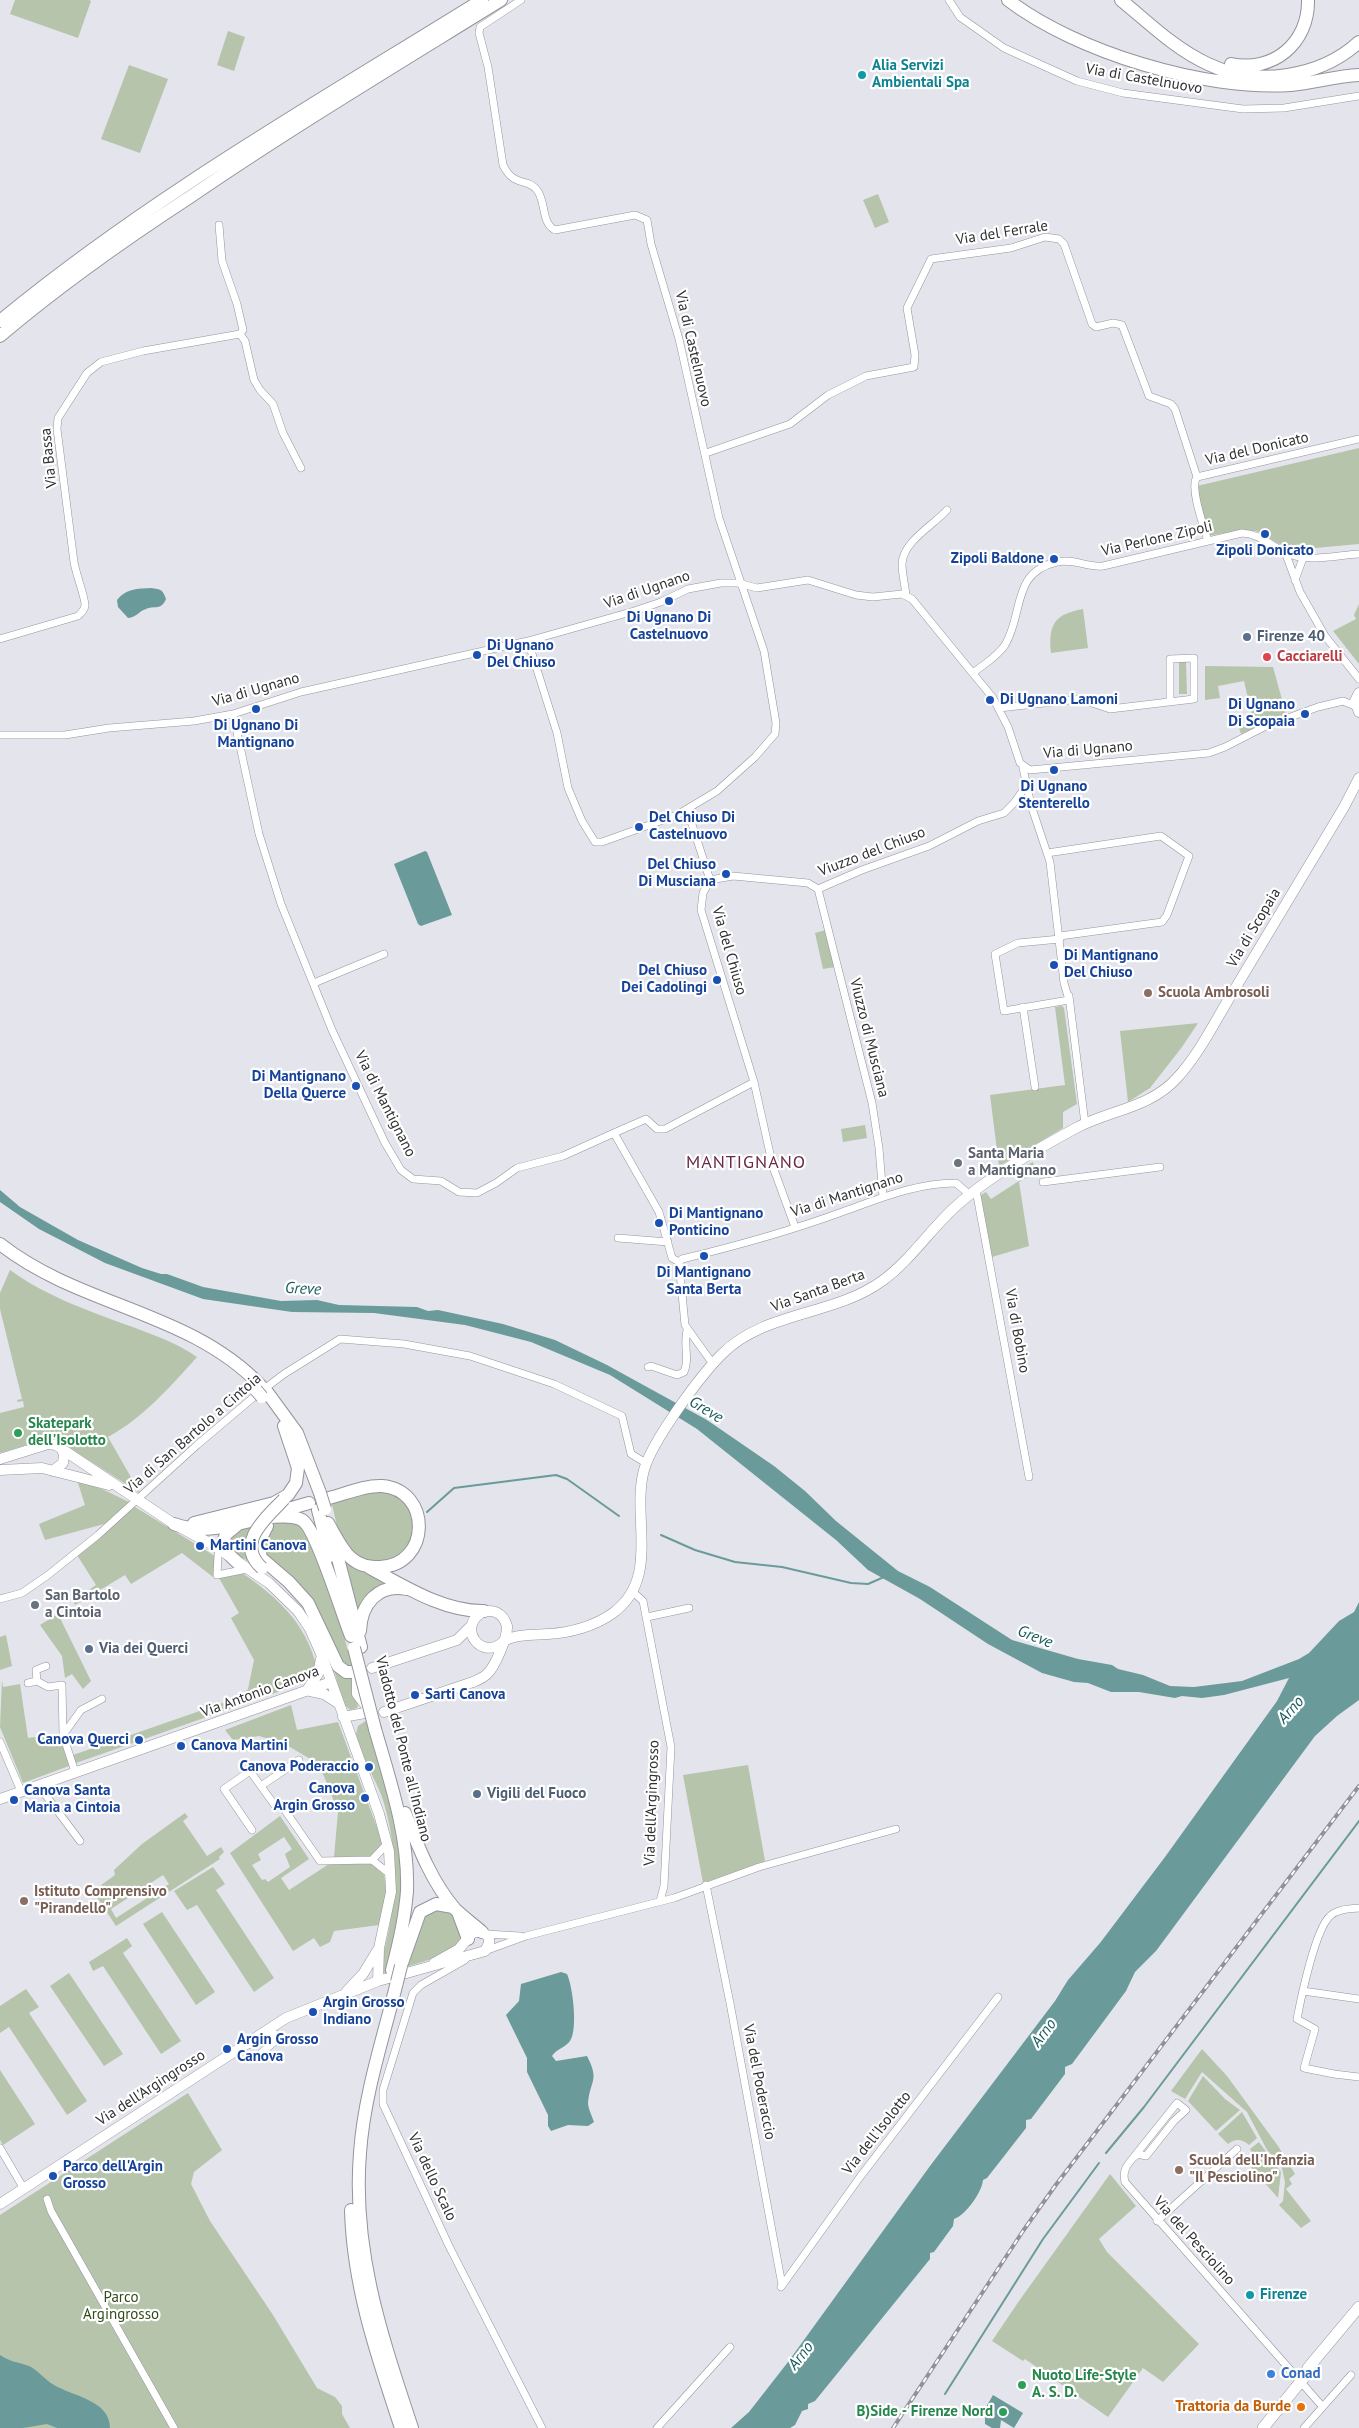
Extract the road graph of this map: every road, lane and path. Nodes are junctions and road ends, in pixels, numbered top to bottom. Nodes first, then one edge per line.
1 (482, 0) edge
2 (500, 0) edge
3 (521, 0) edge
4 (949, 0) edge
5 (1008, 0) edge
6 (1121, 0) edge
7 (1308, 0) edge
8 (1173, 42) junction
9 (1359, 42) edge
10 (1359, 48) edge
11 (1359, 75) edge
12 (1274, 85) junction
13 (1359, 96) edge
14 (219, 225) dead end
15 (0, 322) edge
16 (240, 334) junction
17 (0, 336) edge
18 (1359, 439) edge
19 (706, 453) junction
20 (301, 468) dead end
21 (1198, 477) junction
22 (947, 510) dead end
23 (1208, 541) junction
24 (1285, 552) junction
25 (1359, 554) edge
26 (1302, 558) junction
27 (1295, 580) junction
28 (742, 583) junction
29 (906, 595) junction
30 (0, 639) edge
31 (528, 642) junction
32 (973, 673) junction
33 (1359, 679) edge
34 (1359, 693) edge
35 (1170, 702) junction
36 (999, 708) junction
37 (1357, 709) edge
38 (233, 714) junction
39 (0, 734) edge
40 (1023, 768) junction
41 (1359, 778) edge
42 (1026, 786) junction
43 (687, 809) junction
44 (1047, 853) junction
45 (710, 880) junction
46 (818, 889) junction
47 (1060, 937) junction
48 (384, 954) dead end
49 (314, 983) junction
50 (1069, 1000) junction
51 (1023, 1008) junction
52 (754, 1082) junction
53 (1035, 1088) dead end
54 (1085, 1124) junction
55 (614, 1133) junction
56 (1160, 1167) dead end
57 (1043, 1182) dead end
58 (973, 1192) junction
59 (883, 1196) junction
60 (795, 1227) junction
61 (618, 1238) dead end
62 (668, 1242) junction
63 (0, 1244) edge
64 (0, 1253) edge
65 (679, 1262) junction
66 (688, 1330) junction
67 (713, 1364) junction
68 (648, 1367) dead end
69 (260, 1392) junction
70 (284, 1426) junction
71 (43, 1446) junction
72 (61, 1448) junction
73 (0, 1459) edge
74 (646, 1463) junction
75 (42, 1468) junction
76 (0, 1470) edge
77 (53, 1470) junction
78 (1029, 1477) dead end
79 (118, 1488) junction
80 (284, 1499) junction
81 (138, 1500) junction
82 (319, 1502) junction
83 (263, 1518) junction
84 (277, 1518) junction
85 (171, 1522) junction
86 (240, 1523) junction
87 (328, 1523) junction
88 (218, 1555) junction
89 (243, 1566) junction
90 (368, 1567) junction
91 (414, 1591) junction
92 (632, 1592) junction
93 (0, 1599) edge
94 (458, 1608) junction
95 (689, 1608) dead end
96 (484, 1611) junction
97 (647, 1617) junction
98 (317, 1621) junction
99 (506, 1622) junction
100 (471, 1625) junction
101 (540, 1634) junction
102 (457, 1640) junction
103 (503, 1641) junction
104 (356, 1643) junction
105 (479, 1645) junction
106 (322, 1656) junction
107 (46, 1666) dead end
108 (372, 1668) dead end
109 (490, 1670) junction
110 (357, 1672) joint
111 (37, 1681) junction
112 (331, 1682) junction
113 (28, 1683) dead end
114 (306, 1691) junction
115 (102, 1699) dead end
116 (338, 1703) junction
117 (383, 1710) dead end
118 (366, 1712) junction
119 (343, 1716) junction
120 (347, 1728) junction
121 (379, 1728) junction
122 (63, 1735) junction
123 (0, 1743) edge
124 (299, 1760) dead end
125 (75, 1772) junction
126 (38, 1785) junction
127 (261, 1786) junction
128 (21, 1791) junction
129 (0, 1798) edge
130 (405, 1813) junction
131 (896, 1829) dead end
132 (252, 1830) dead end
133 (80, 1842) dead end
134 (387, 1844) junction
135 (372, 1860) junction
136 (391, 1876) junction
137 (706, 1885) junction
138 (660, 1901) junction
139 (1359, 1908) edge
140 (455, 1909) junction
141 (484, 1932) junction
142 (526, 1936) junction
143 (467, 1940) junction
144 (379, 1948) junction
145 (485, 1950) junction
146 (471, 1954) junction
147 (372, 1960) junction
148 (434, 1963) junction
149 (391, 1976) junction
150 (367, 1985) junction
151 (1302, 1991) junction
152 (340, 1996) junction
153 (998, 1997) dead end
154 (1359, 1999) edge
155 (245, 2045) junction
156 (262, 2052) dead end
157 (1359, 2077) edge
158 (0, 2148) edge
159 (1237, 2150) dead end
160 (1133, 2158) junction
161 (24, 2189) junction
162 (47, 2199) dead end
163 (0, 2204) edge
164 (1157, 2221) junction
165 (358, 2253) junction
166 (782, 2287) joint
167 (1359, 2306) edge
168 (1359, 2315) edge
169 (730, 2347) dead end
170 (1351, 2375) dead end
171 (1303, 2378) junction
172 (1322, 2406) junction
173 (174, 2428) edge
174 (401, 2428) edge
175 (412, 2428) edge
176 (542, 2428) edge
177 (657, 2428) edge
178 (1263, 2428) edge
179 (1304, 2428) edge

1 - 15 highway
2 - 17 highway
3 - 19 street, Via di Castelnuovo
4 - 13 street, Via di Castelnuovo
5 - 12 highway
6 - 8 highway
7 - 8 highway
8 - 9 highway
10 - 12 highway
11 - 12 highway
14 - 16 street
16 - 20 street
16 - 30 street, Via Bassa
18 - 21 street, Via del Donicato
19 - 21 street, Via del Ferrale
19 - 28 street, Via di Castelnuovo
21 - 23 street, Via del Donicato
22 - 29 street
23 - 24 street, Via Perlone Zipoli
23 - 32 street, Via Perlone Zipoli
24 - 26 street, Via Perlone Zipoli
24 - 27 street
25 - 26 street
26 - 27 street
27 - 33 street
28 - 29 street, Via di Ugnano
28 - 31 street, Via di Ugnano
28 - 43 street, Via di Castelnuovo
29 - 32 street, Via di Ugnano
31 - 38 street, Via di Ugnano
31 - 43 street
32 - 36 street, Via di Ugnano
34 - 37 street, Via di Ugnano
35 - 35 street
35 - 36 street
36 - 40 street, Via di Ugnano
37 - 40 street, Via di Ugnano
38 - 39 street, Via di Ugnano
38 - 49 street, Via di Mantignano
40 - 42 street
41 - 54 street, Via di Scopaia
42 - 44 street
42 - 46 street, Viuzzo del Chiuso
43 - 45 street
44 - 47 street
44 - 47 street
45 - 46 street, Viuzzo del Chiuso
45 - 52 street, Via del Chiuso
46 - 59 street, Viuzzo di Musciana
47 - 50 street
47 - 51 street
48 - 49 street
49 - 55 street, Via di Mantignano
50 - 51 street
50 - 54 street
51 - 53 street
52 - 55 street, Via di Mantignano
52 - 60 street, Via del Chiuso
54 - 58 street
55 - 62 street
56 - 57 street
58 - 59 street, Via di Mantignano
58 - 67 street, Via Santa Berta
58 - 78 street, Via di Bobino
59 - 60 street, Via di Mantignano
60 - 65 street, Via di Mantignano
61 - 62 street
62 - 65 street
63 - 69 highway, Viadotto del Ponte all'Indiano
64 - 69 highway, Viadotto del Ponte all'Indiano
65 - 66 street
66 - 67 street
66 - 68 street
67 - 74 street, Via Santa Berta
69 - 70 highway, Viadotto del Ponte all'Indiano
69 - 74 street, Via di San Bartolo a Cintoia
69 - 81 street, Via di San Bartolo a Cintoia
69 - 82 highway, Viadotto del Ponte all'Indiano
70 - 80 highway
70 - 82 highway, Viadotto del Ponte all'Indiano
71 - 72 street
71 - 73 street
71 - 75 street
72 - 77 street
72 - 79 street
74 - 92 street, Via Santa Berta
75 - 76 street
75 - 77 street
77 - 79 street
79 - 81 street
80 - 85 highway
80 - 98 highway, bridge
81 - 85 street
81 - 93 street, Via di San Bartolo a Cintoia
82 - 83 highway
82 - 87 highway, Viadotto del Ponte all'Indiano
82 - 90 highway
82 - 104 highway, Viadotto del Ponte all'Indiano
83 - 84 highway
83 - 86 highway
84 - 98 highway
84 - 104 highway
85 - 86 highway
85 - 88 street
85 - 89 street
86 - 89 highway
87 - 90 highway
87 - 104 highway, Viadotto del Ponte all'Indiano
88 - 89 street
88 - 89 street
89 - 106 street
90 - 91 highway
91 - 94 highway
91 - 104 highway
92 - 97 street, Via dell'Argingrosso
92 - 101 street
94 - 96 highway
94 - 100 highway
95 - 97 street
96 - 99 street
96 - 100 street
97 - 138 street, Via dell'Argingrosso
98 - 110 highway
99 - 101 street
99 - 103 street
100 - 102 street
100 - 105 street
101 - 103 street
102 - 105 street
102 - 108 street
103 - 105 street
103 - 109 street
104 - 121 highway, Viadotto del Ponte all'Indiano, bridge
105 - 109 street
106 - 112 street
106 - 114 street
107 - 111 street
109 - 117 street
110 - 118 street
111 - 113 street
111 - 122 street
112 - 114 street, Via Antonio Canova
112 - 116 street, Via Antonio Canova
114 - 116 street
114 - 125 street, Via Antonio Canova
115 - 122 street
116 - 119 street, Via Antonio Canova
118 - 119 street
118 - 120 street
119 - 120 street, Via Antonio Canova
120 - 134 street, Via Antonio Canova
121 - 130 highway, Viadotto del Ponte all'Indiano
121 - 149 highway, Viadotto del Ponte all'Indiano
122 - 125 street
123 - 128 street
124 - 127 street
125 - 126 street, Via Antonio Canova
126 - 128 street, Via Antonio Canova
126 - 133 street
127 - 132 street
127 - 135 street
128 - 129 street, Via Antonio Canova
130 - 140 highway
130 - 149 highway, Viadotto del Ponte all'Indiano
131 - 137 street, Via dell'Argingrosso
134 - 135 street
134 - 136 street, Via Antonio Canova
135 - 136 street
136 - 144 street, Via Antonio Canova
137 - 138 street, Via dell'Argingrosso
137 - 166 street, Via del Poderaccio
138 - 142 street, Via dell'Argingrosso
139 - 151 street
140 - 141 highway
140 - 143 highway
140 - 149 highway
141 - 142 street, Via dell'Argingrosso
141 - 143 street, Via dell'Argingrosso
141 - 145 street
142 - 145 street, Via dell'Argingrosso
143 - 146 street
143 - 148 street, Via dell'Argingrosso
144 - 147 street, Via Antonio Canova
144 - 149 street, Via Antonio Canova
145 - 146 street, Via dell'Argingrosso
146 - 148 street, Via dell'Argingrosso
146 - 176 street, Via dello Scalo
147 - 150 street, Via Antonio Canova
147 - 152 street, Via Antonio Canova
148 - 149 street, Via dell'Argingrosso
149 - 150 street, Via dell'Argingrosso
149 - 165 highway, Viadotto del Ponte all'Indiano
150 - 152 street, Via dell'Argingrosso
151 - 154 street
151 - 157 street
152 - 155 street, Via dell'Argingrosso
153 - 166 street, Via dell'Isolotto
155 - 156 street
155 - 161 street, Via dell'Argingrosso
158 - 161 street
159 - 164 street
160 - 160 street, Via del Pesciolino
160 - 164 street, Via del Pesciolino
161 - 163 street, Via dell'Argingrosso
162 - 173 street
164 - 171 street, Via del Pesciolino
165 - 174 highway, Viadotto del Ponte all'Indiano
165 - 175 highway, Viadotto del Ponte all'Indiano
167 - 171 main road
168 - 171 main road
169 - 177 street
170 - 172 street
171 - 172 street, Via del Pesciolino
171 - 178 main road
172 - 179 street

